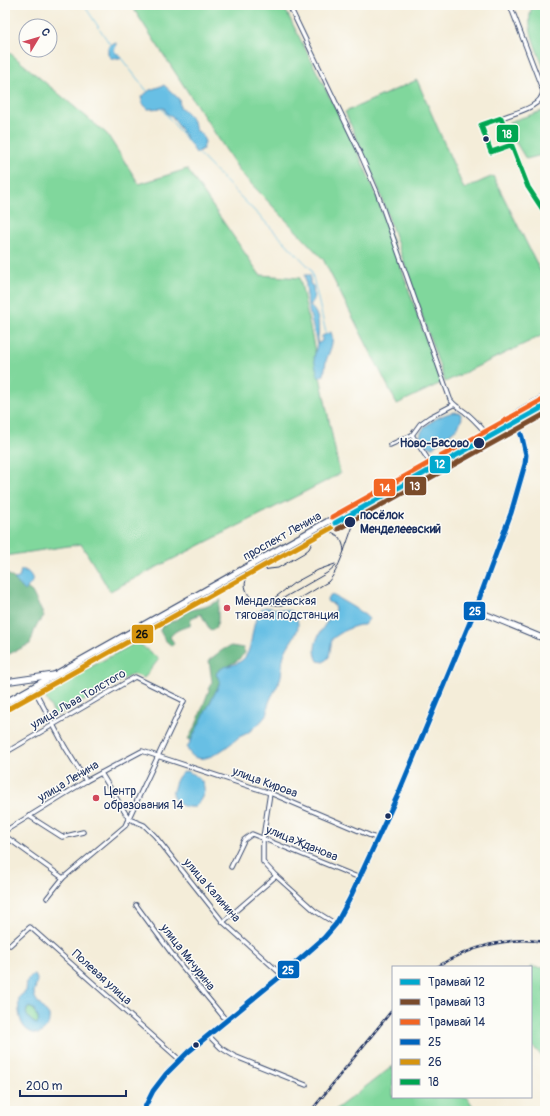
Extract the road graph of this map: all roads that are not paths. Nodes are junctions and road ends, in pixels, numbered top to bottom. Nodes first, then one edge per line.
1 (289, 5) edge
2 (510, 5) edge
3 (545, 213) edge
4 (545, 397) edge
5 (545, 402) edge
6 (454, 405) junction
7 (514, 417) junction
8 (486, 434) junction
9 (412, 435) junction
10 (390, 445) dead end
11 (432, 464) junction
12 (475, 610) junction
13 (545, 639) edge
14 (56, 675) junction
15 (5, 682) edge
16 (33, 687) junction
17 (5, 703) edge
18 (53, 726) junction
19 (142, 751) joint
20 (5, 753) edge
21 (159, 756) junction
22 (101, 773) junction
23 (86, 781) junction
24 (270, 793) junction
25 (29, 816) junction
26 (129, 819) junction
27 (5, 831) edge
28 (83, 832) dead end
29 (5, 836) edge
30 (263, 838) junction
31 (378, 839) junction
32 (231, 867) dead end
33 (276, 876) junction
34 (63, 878) junction
35 (360, 878) junction
36 (47, 898) dead end
37 (136, 905) dead end
38 (223, 922) junction
39 (336, 924) junction
40 (10, 945) dead end
41 (282, 975) junction
42 (226, 1020) junction
43 (208, 1035) junction
44 (180, 1060) junction
45 (306, 1085) dead end
46 (143, 1111) edge

1 - 6 street
2 - 3 street
4 - 7 main road, проспект Ленина
5 - 7 main road, проспект Ленина
6 - 8 street
6 - 9 street
7 - 8 main road, проспект Ленина
7 - 12 street
8 - 11 main road, проспект Ленина
9 - 10 street
9 - 11 street
11 - 14 main road, проспект Ленина
12 - 13 street
12 - 31 street
14 - 15 street
14 - 16 main road
16 - 17 main road
16 - 18 street
18 - 20 street, улица Льва Толстого
18 - 21 street, улица Льва Толстого
18 - 23 street
19 - 21 street, улица Кирова
19 - 22 street, улица Ленина
21 - 24 street, улица Кирова
21 - 26 street
22 - 23 street, улица Ленина
22 - 26 street
23 - 25 street, улица Ленина
24 - 30 street
24 - 31 street, улица Кирова
25 - 27 street, улица Ленина
25 - 28 street
26 - 34 street
26 - 38 street, улица Калинина
29 - 34 street
30 - 32 street, улица Жданова
30 - 33 street
30 - 35 street, улица Жданова
31 - 35 street
33 - 38 street
33 - 39 street
34 - 36 street
35 - 39 street
37 - 42 street, улица Мичурина
38 - 41 street, улица Калинина
39 - 41 street
40 - 44 street, Полевая улица
41 - 42 street
42 - 43 street
43 - 44 street
43 - 45 street
44 - 46 street

